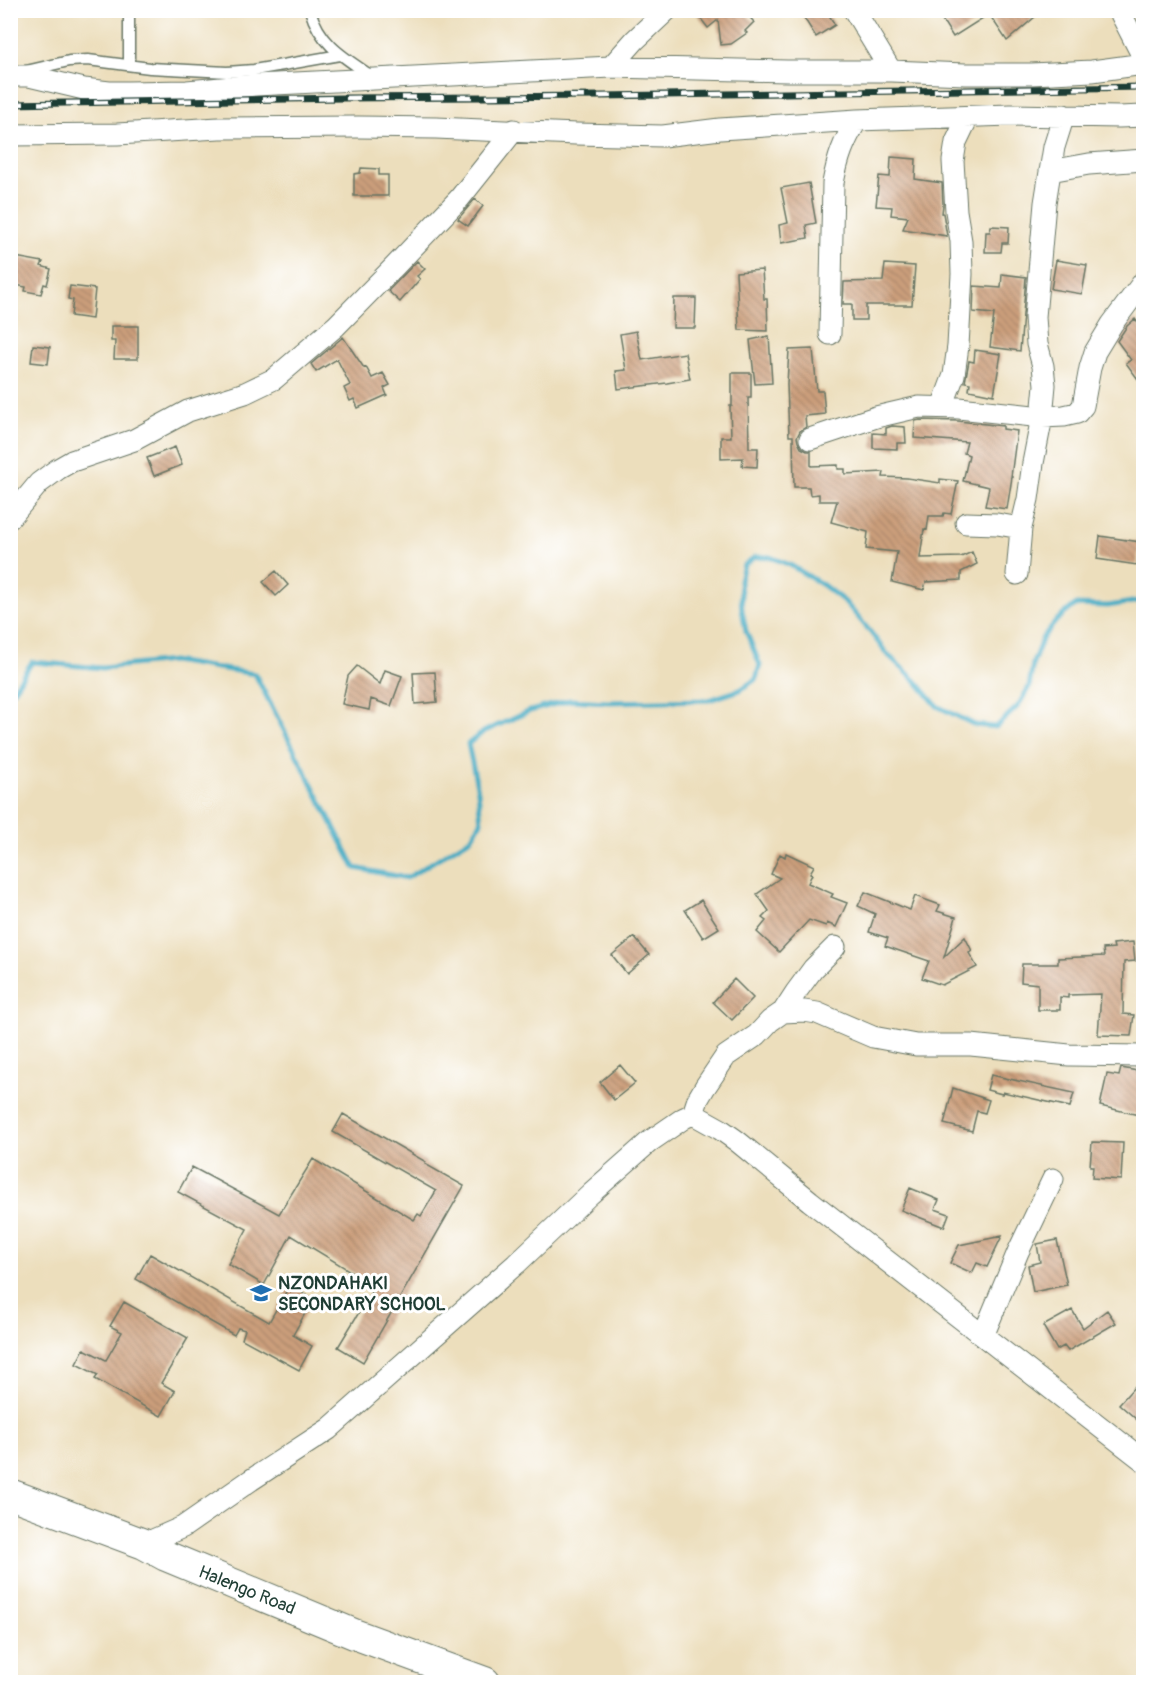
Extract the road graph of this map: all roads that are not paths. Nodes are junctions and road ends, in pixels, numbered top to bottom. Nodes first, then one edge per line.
1 (129, 10) edge
2 (310, 10) edge
3 (667, 10) edge
4 (854, 10) edge
5 (1119, 10) edge
6 (340, 55) junction
7 (1143, 59) edge
8 (1143, 64) edge
9 (129, 65) junction
10 (611, 67) junction
11 (891, 71) junction
12 (10, 76) edge
13 (375, 79) junction
14 (1064, 115) junction
15 (1143, 116) edge
16 (968, 117) junction
17 (856, 120) junction
18 (514, 130) junction
19 (10, 135) edge
20 (1143, 160) edge
21 (1050, 171) junction
22 (1143, 281) edge
23 (830, 334) dead end
24 (942, 407) junction
25 (1042, 417) junction
26 (810, 439) dead end
27 (10, 518) edge
28 (966, 523) dead end
29 (1021, 528) junction
30 (1017, 574) dead end
31 (836, 947) dead end
32 (783, 1012) junction
33 (1143, 1056) edge
34 (693, 1114) junction
35 (1053, 1179) dead end
36 (983, 1336) junction
37 (1143, 1461) edge
38 (10, 1494) edge
39 (144, 1545) junction
40 (485, 1683) edge

1 - 9 lane
2 - 6 lane
3 - 10 street
4 - 11 street
5 - 7 street
6 - 9 lane
6 - 13 lane
8 - 11 street
9 - 12 lane
10 - 11 street
10 - 13 street
12 - 13 street
14 - 15 street
14 - 16 street
14 - 21 street
16 - 17 street
16 - 24 street
17 - 18 street
17 - 23 street
18 - 19 street
18 - 27 street
20 - 21 street
21 - 25 street
22 - 25 street
24 - 25 street
24 - 26 street
25 - 29 street
28 - 29 street
29 - 30 street
31 - 32 street
32 - 33 street
32 - 34 street
34 - 36 street
34 - 39 street
35 - 36 street
36 - 37 street
38 - 39 street, Halengo Road
39 - 40 street, Halengo Road

